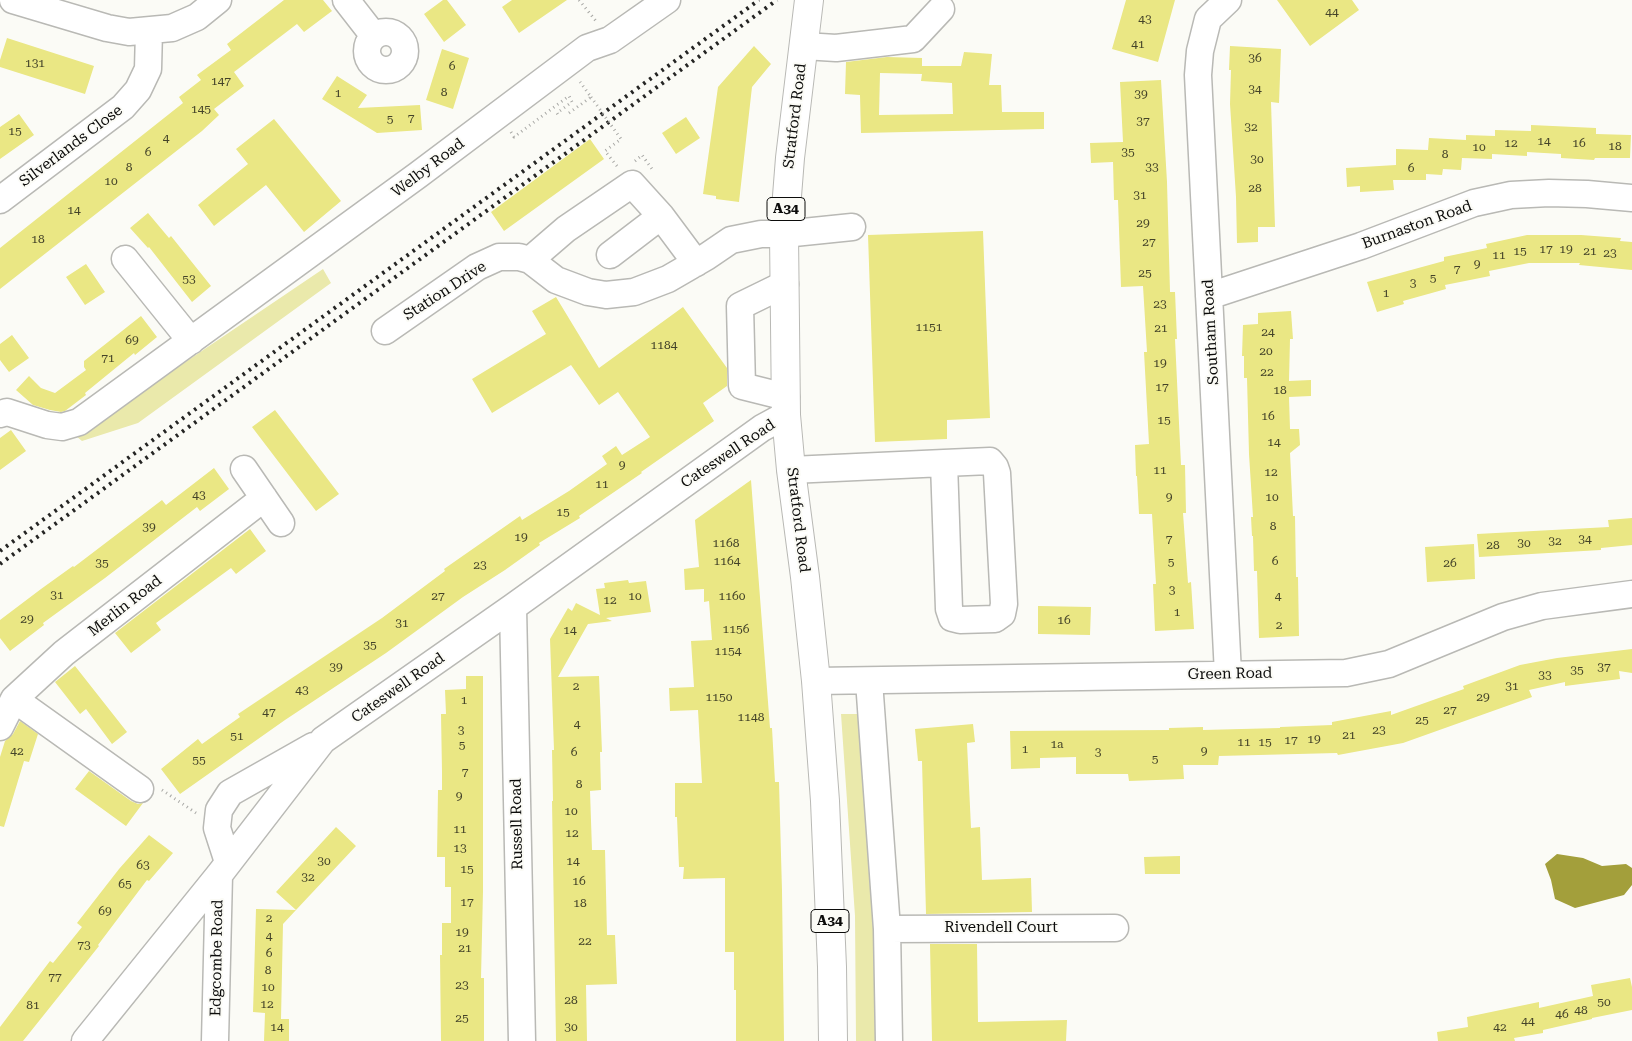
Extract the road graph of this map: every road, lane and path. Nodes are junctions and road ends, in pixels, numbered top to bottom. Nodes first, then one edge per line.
1 (13, 0) edge
2 (218, 0) edge
3 (346, 0) edge
4 (667, 0) edge
5 (1228, 0) edge
6 (809, 2) edge
7 (941, 9) dead end
8 (149, 31) junction
9 (374, 36) dead end
10 (804, 46) junction
11 (569, 113) dead end
12 (606, 151) dead end
13 (1632, 198) edge
14 (0, 200) edge
15 (661, 216) junction
16 (852, 227) dead end
17 (784, 234) junction
18 (610, 255) dead end
19 (124, 259) dead end
20 (530, 260) junction
21 (696, 263) junction
22 (785, 284) junction
23 (1209, 296) junction
24 (385, 331) dead end
25 (191, 341) junction
26 (786, 406) junction
27 (0, 414) edge
28 (944, 463) junction
29 (244, 469) dead end
30 (791, 470) junction
31 (264, 498) junction
32 (281, 523) dead end
33 (1632, 594) edge
34 (513, 608) junction
35 (1228, 674) junction
36 (816, 681) junction
37 (870, 681) junction
38 (14, 699) junction
39 (0, 727) edge
40 (323, 740) junction
41 (140, 789) dead end
42 (223, 869) junction
43 (1115, 928) dead end
44 (887, 929) junction
45 (85, 1041) edge
46 (215, 1041) edge
47 (522, 1041) edge
48 (832, 1041) edge
49 (889, 1041) edge

1 - 8 street
2 - 8 street
3 - 9 street
4 - 25 street, Welby Road
5 - 23 street, Southam Road
6 - 10 highway, Stratford Road / A34
7 - 10 street
8 - 14 street, Silverlands Close
10 - 17 highway, Stratford Road / A34
11 - 12 path, bridge
13 - 23 street, Burnaston Road
15 - 18 street
15 - 20 street
15 - 21 street
16 - 17 street
17 - 21 street
17 - 22 highway, Stratford Road / A34
19 - 25 street
20 - 21 street
20 - 24 street, Station Drive
22 - 26 highway, Stratford Road / A34
22 - 26 street
23 - 35 street, Southam Road
25 - 27 street, Welby Road
26 - 30 highway, Stratford Road / A34
26 - 34 street, Cateswell Road
28 - 28 street
28 - 30 street
29 - 31 street
30 - 36 highway, Stratford Road / A34
31 - 32 street
31 - 38 street, Merlin Road
33 - 35 street, Green Road
34 - 40 street, Cateswell Road
34 - 47 street, Russell Road
35 - 37 street, Green Road
36 - 37 street, Green Road
36 - 48 highway, Stratford Road / A34
37 - 44 street
38 - 39 street, Merlin Road
38 - 41 street
40 - 42 street, Cateswell Road
40 - 42 street, Edgcombe Road
42 - 45 street, Cateswell Road
42 - 46 street, Edgcombe Road
43 - 44 street, Rivendell Court
44 - 49 street

